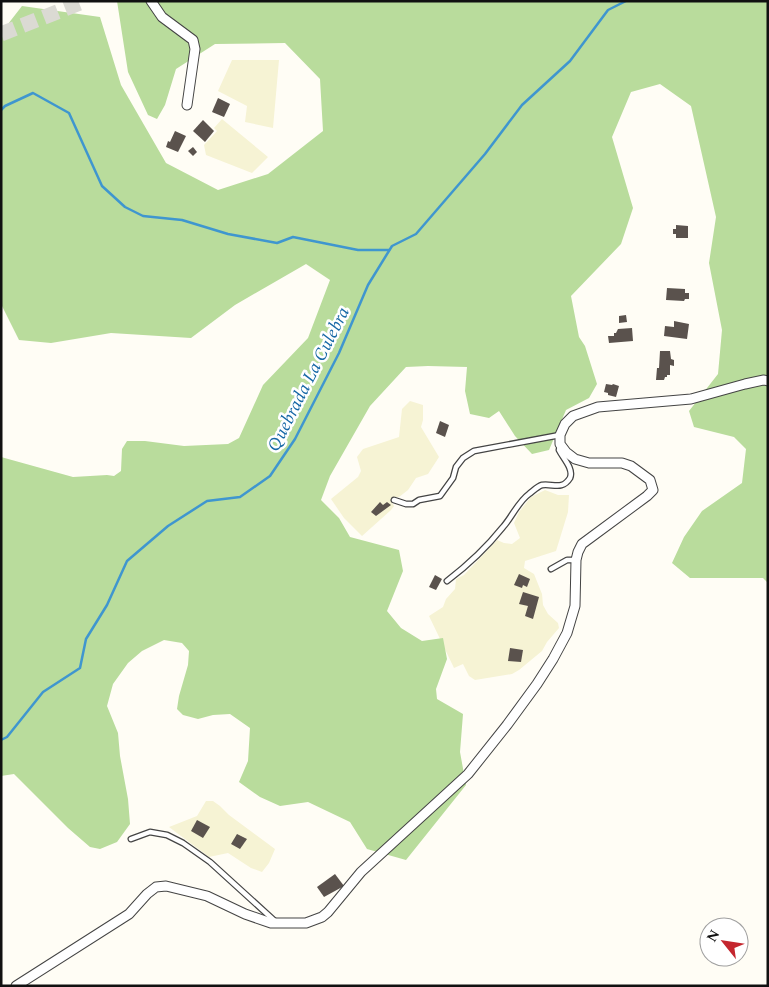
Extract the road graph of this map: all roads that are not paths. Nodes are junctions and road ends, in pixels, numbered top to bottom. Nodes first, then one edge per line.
1 (151, 1) edge
2 (187, 105) dead end
3 (768, 381) edge
4 (560, 440) junction
5 (394, 500) dead end
6 (576, 560) junction
7 (551, 569) dead end
8 (448, 581) dead end
9 (131, 839) dead end
10 (277, 923) junction
11 (16, 986) edge

1 - 2 street
3 - 4 street
4 - 5 lane
4 - 6 street
4 - 8 lane
6 - 7 lane
6 - 10 street
9 - 10 lane
10 - 11 street

